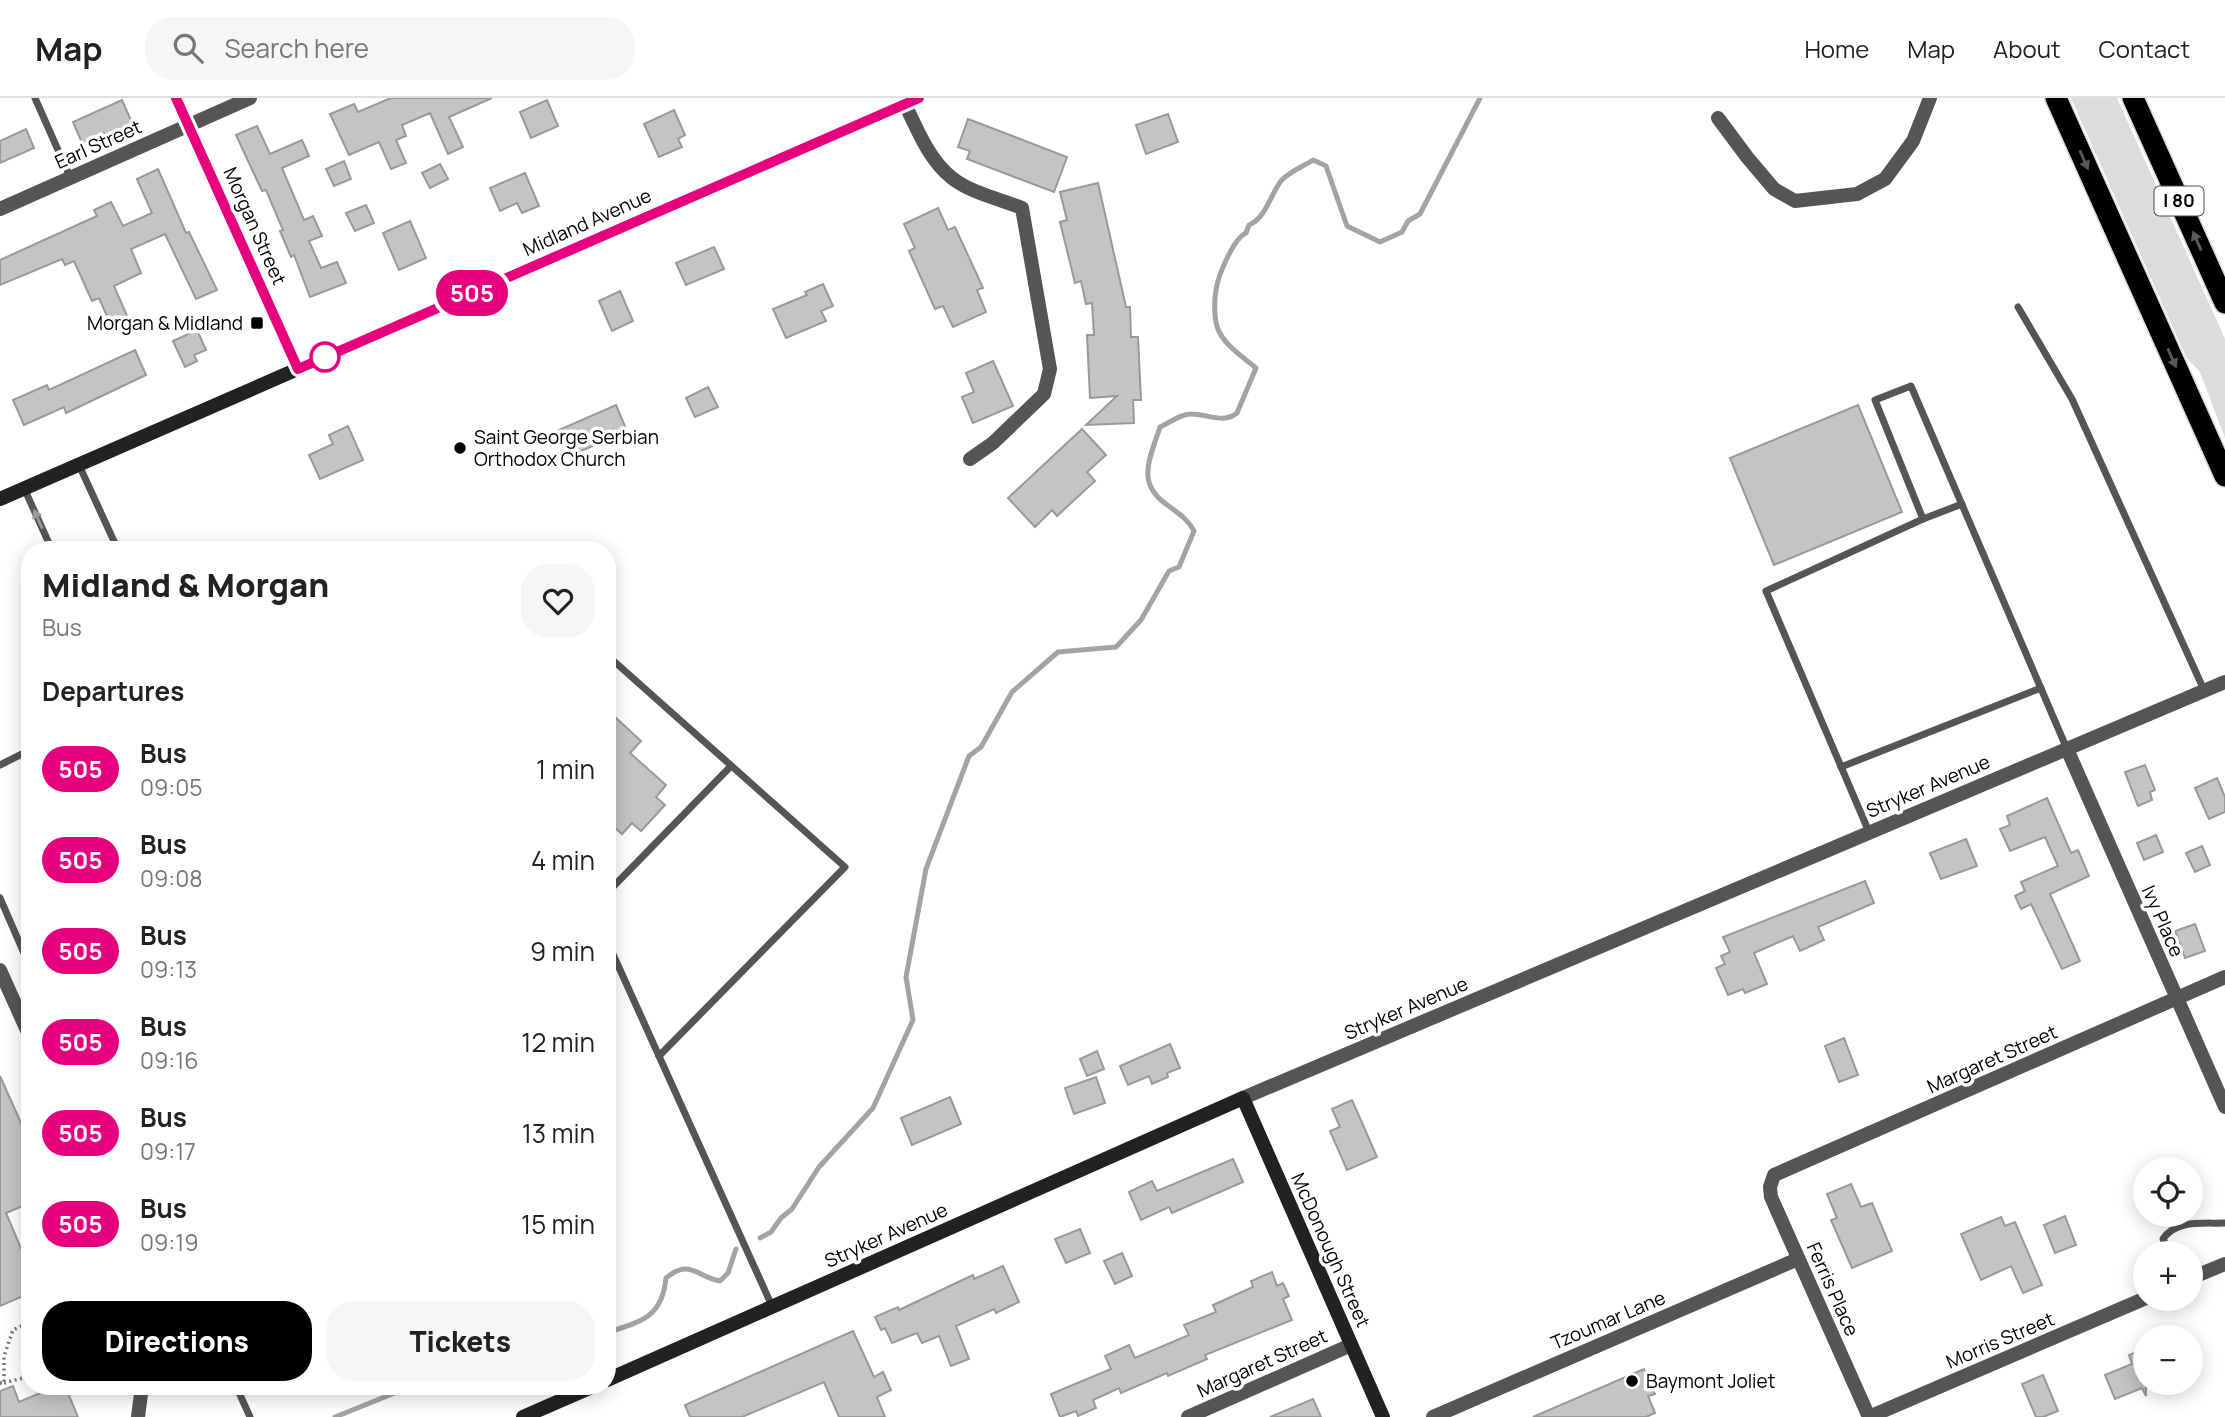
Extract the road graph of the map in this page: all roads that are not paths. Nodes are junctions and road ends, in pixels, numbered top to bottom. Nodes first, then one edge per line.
1 (34, 98) edge
2 (176, 98) edge
3 (250, 98) edge
4 (919, 98) edge
5 (1930, 98) edge
6 (2056, 98) edge
7 (2133, 98) edge
8 (905, 104) junction
9 (1718, 118) dead end
10 (188, 125) junction
11 (70, 178) junction
12 (0, 209) edge
13 (2225, 303) edge
14 (2018, 307) dead end
15 (298, 369) junction
16 (970, 459) dead end
17 (79, 464) junction
18 (2225, 476) edge
19 (24, 488) junction
20 (0, 499) edge
21 (1962, 504) junction
22 (1923, 519) junction
23 (48, 541) edge
24 (114, 541) edge
25 (616, 665) edge
26 (2225, 682) edge
27 (2041, 688) junction
28 (2204, 691) junction
29 (2067, 749) junction
30 (21, 754) edge
31 (0, 765) edge
32 (731, 766) junction
33 (1841, 767) junction
34 (1869, 832) junction
35 (616, 884) edge
36 (0, 898) edge
37 (21, 946) edge
38 (616, 961) edge
39 (0, 970) edge
40 (2225, 977) edge
41 (2176, 999) junction
42 (21, 1017) edge
43 (659, 1056) junction
44 (1243, 1098) junction
45 (2225, 1107) edge
46 (1774, 1175) joint
47 (2225, 1223) edge
48 (2164, 1241) edge
49 (1798, 1259) junction
50 (2225, 1264) edge
51 (2203, 1273) edge
52 (2133, 1304) edge
53 (773, 1307) junction
54 (1351, 1345) junction
55 (616, 1376) edge
56 (141, 1395) edge
57 (240, 1395) edge
58 (573, 1395) edge
59 (138, 1417) edge
60 (250, 1417) edge
61 (523, 1417) edge
62 (1188, 1417) edge
63 (1382, 1417) edge
64 (1433, 1417) edge
65 (1869, 1417) edge

1 - 11 lane
2 - 10 street, Morgan Street
3 - 10 street, Earl Street
4 - 8 street, Midland Avenue
5 - 9 street
6 -> 18 highway
13 -> 7 highway, I 80
8 - 15 street, Midland Avenue
8 - 16 street
10 - 11 street, Earl Street
10 - 15 street, Morgan Street
11 - 12 street, Earl Street
14 - 28 lane
15 - 17 street, Midland Avenue
17 - 19 street, Midland Avenue
17 - 24 lane
19 - 20 street, Midland Avenue
23 -> 19 lane
21 - 22 lane
21 - 22 lane
21 - 27 lane
22 - 33 lane
25 - 32 lane
26 - 28 street, Stryker Avenue
27 - 29 lane
27 - 33 lane
28 - 29 street, Stryker Avenue
29 - 34 street, Stryker Avenue
29 - 41 street, Ivy Place
30 - 31 lane
32 - 35 lane
32 - 43 lane
33 - 34 lane
34 - 44 street, Stryker Avenue
36 - 37 lane
38 - 43 lane
39 - 42 street
40 - 41 street, Margaret Street
41 - 45 street, Ivy Place
41 - 46 street, Margaret Street
43 - 53 lane
44 - 53 street, Stryker Avenue
44 - 54 street, McDonough Street
46 - 49 street, Ferris Place
47 - 48 lane
49 - 64 street, Tzoumar Lane
49 - 65 street, Ferris Place
50 - 51 street
52 - 65 street, Morris Street
53 - 55 street, Stryker Avenue
54 - 62 street, Margaret Street
54 - 63 street, McDonough Street
56 - 59 street
57 - 60 lane
58 - 61 street

